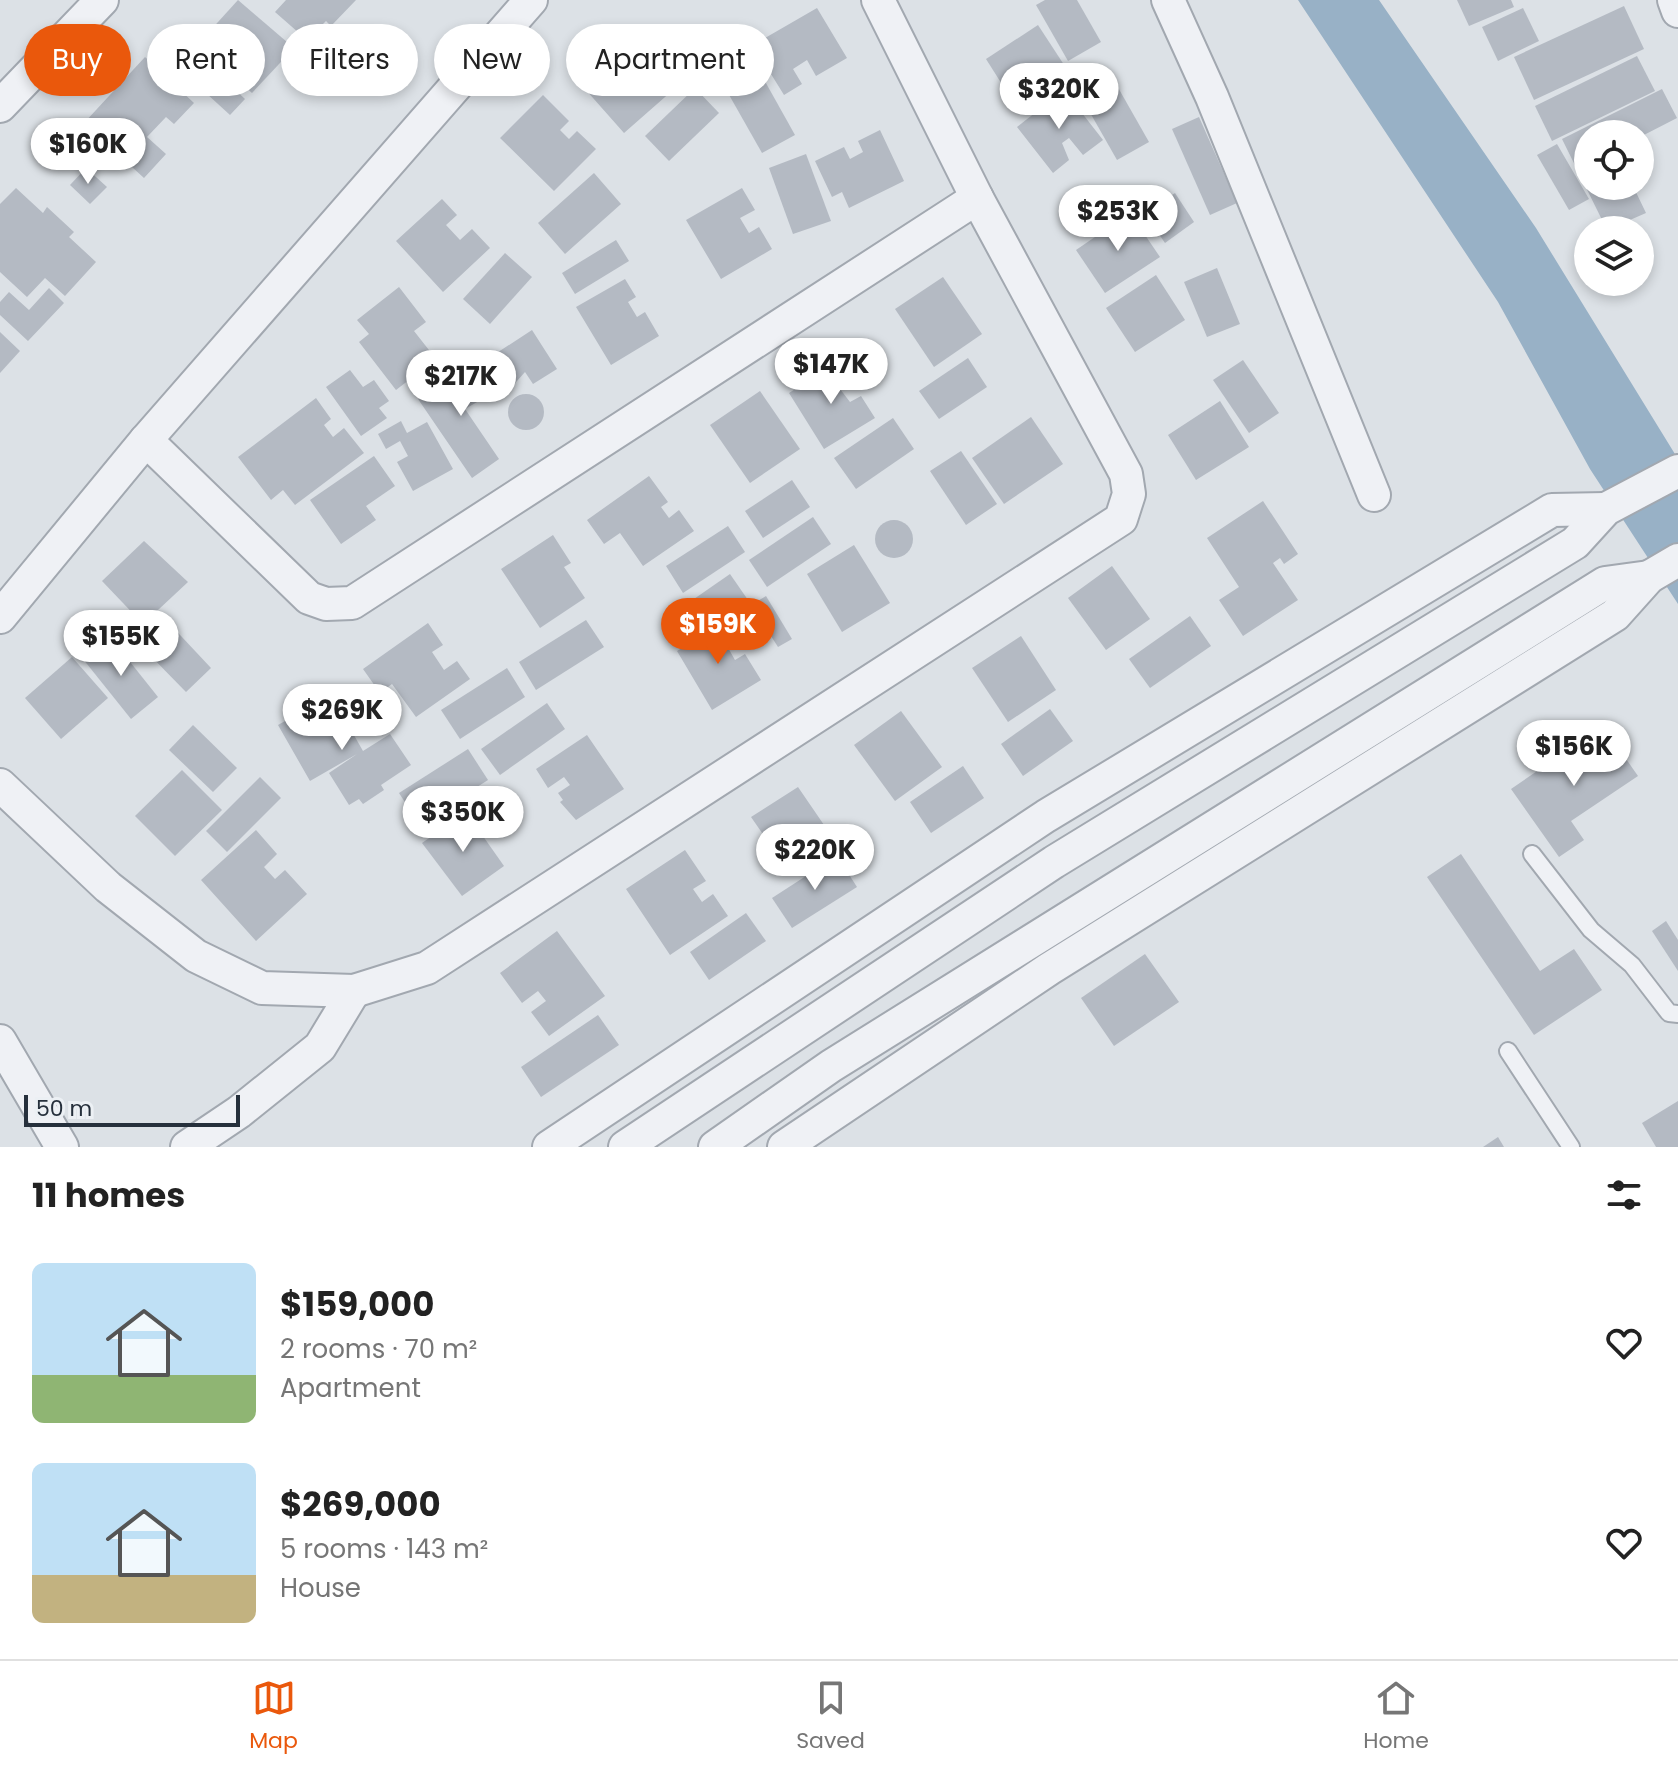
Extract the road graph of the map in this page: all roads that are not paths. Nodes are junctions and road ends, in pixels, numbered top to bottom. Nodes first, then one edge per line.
1 (102, 0) edge
2 (531, 0) edge
3 (878, 0) edge
4 (1168, 0) edge
5 (1674, 0) edge
6 (1678, 11) edge
7 (0, 106) edge
8 (977, 198) junction
9 (146, 440) junction
10 (1678, 471) edge
11 (1374, 495) dead end
12 (1606, 509) junction
13 (1678, 560) edge
14 (1649, 577) junction
15 (0, 617) edge
16 (0, 785) edge
17 (1532, 854) dead end
18 (354, 991) junction
19 (1678, 1014) edge
20 (0, 1041) edge
21 (1508, 1051) dead end
22 (62, 1147) edge
23 (187, 1147) edge
24 (549, 1147) edge
25 (625, 1147) edge
26 (715, 1147) edge
27 (784, 1147) edge
28 (1571, 1147) edge

1 - 7 street
2 - 9 street
3 - 8 street
4 - 11 street
5 - 6 street
8 - 9 street
8 - 18 street
9 - 15 street
10 - 12 street
12 - 24 street
12 - 25 street
13 - 14 street
14 - 26 street
14 - 27 street
16 - 18 street
17 - 19 lane
18 - 23 street
20 - 22 street
21 - 28 lane

